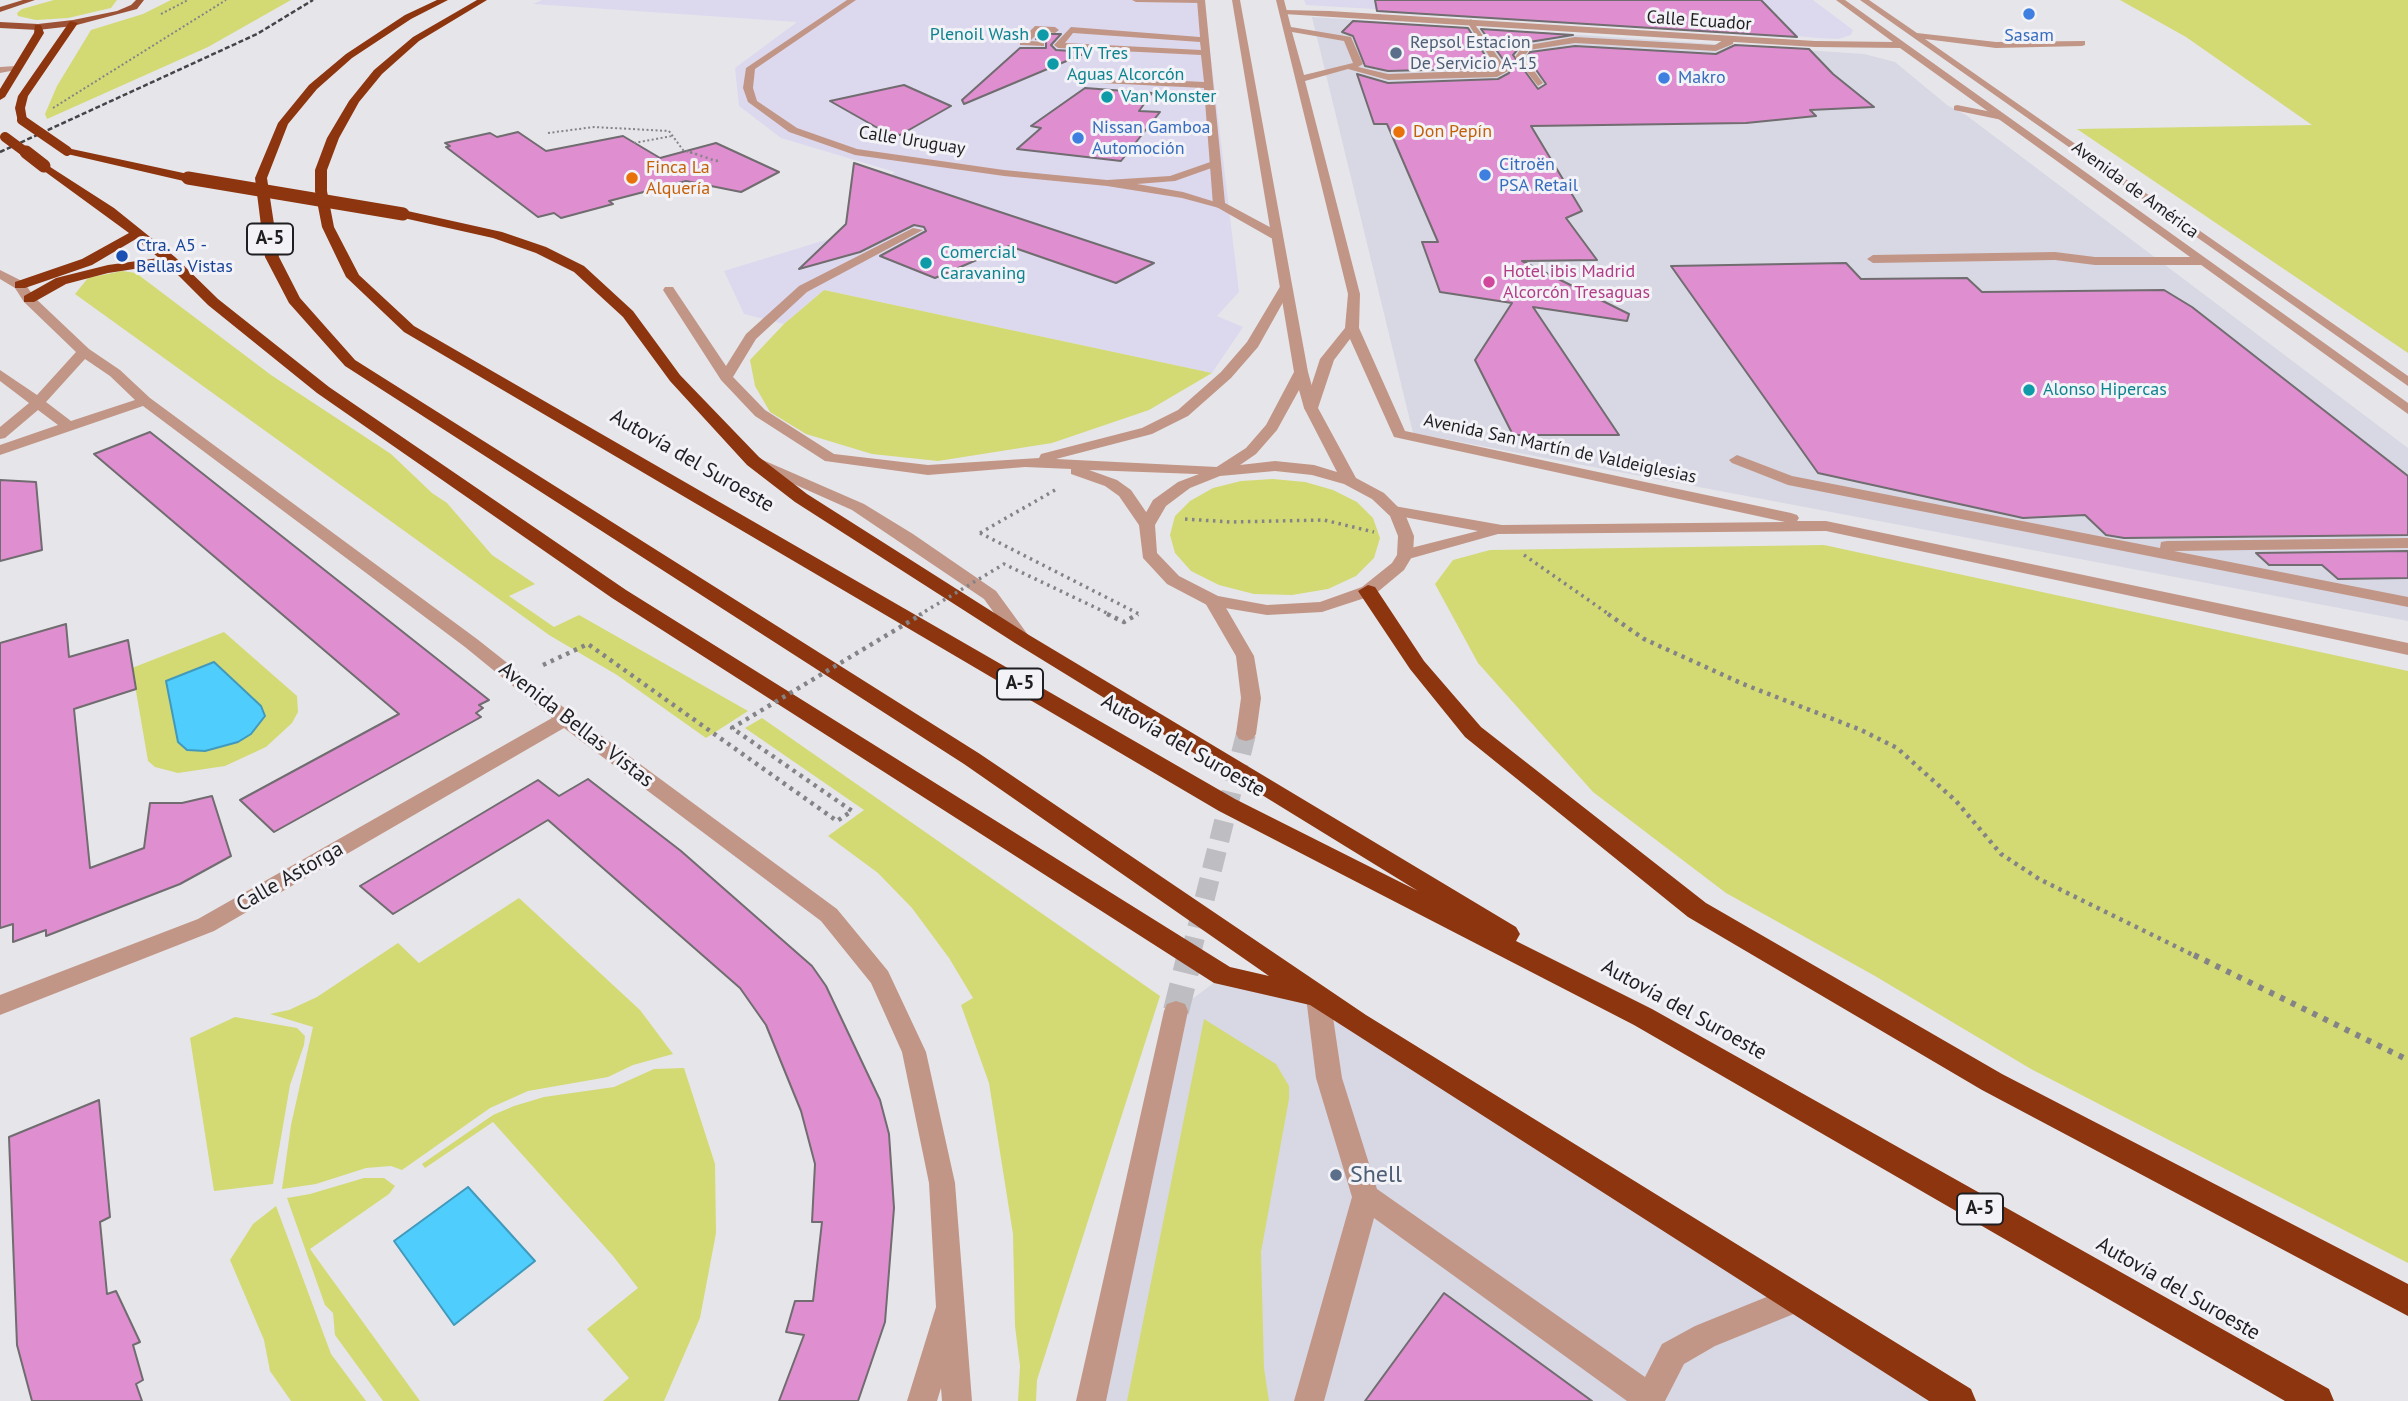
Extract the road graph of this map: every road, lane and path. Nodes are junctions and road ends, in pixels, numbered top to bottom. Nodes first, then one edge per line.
1 (31, 0) edge
2 (140, 0) edge
3 (226, 0) edge
4 (444, 0) edge
5 (852, 0) edge
6 (1136, 0) edge
7 (1236, 0) edge
8 (1280, 0) edge
9 (1840, 0) edge
10 (1864, 0) edge
11 (1201, 1) edge
12 (486, 3) edge
13 (0, 9) edge
14 (1284, 12) junction
15 (1471, 22) junction
16 (73, 23) junction
17 (2, 26) edge
18 (38, 27) junction
19 (1055, 30) junction
20 (1071, 30) junction
21 (1288, 30) junction
22 (1094, 32) junction
23 (1116, 33) junction
24 (1911, 33) junction
25 (1137, 34) junction
26 (1730, 39) junction
27 (1205, 40) junction
28 (2082, 43) dead end
29 (1041, 44) junction
30 (1058, 45) junction
31 (1902, 45) junction
32 (1996, 45) junction
33 (1081, 46) junction
34 (1104, 47) junction
35 (1126, 49) junction
36 (1206, 53) junction
37 (1946, 58) junction
38 (1349, 67) junction
39 (16, 69) junction
40 (0, 70) edge
41 (1101, 79) dead end
42 (1300, 79) junction
43 (1538, 83) dead end
44 (1210, 86) junction
45 (0, 97) edge
46 (1975, 97) junction
47 (53, 108) dead end
48 (2002, 117) junction
49 (2, 133) edge
50 (548, 133) dead end
51 (673, 136) junction
52 (634, 143) dead end
53 (721, 159) dead end
54 (1216, 163) junction
55 (1107, 183) junction
56 (1219, 205) junction
57 (917, 230) dead end
58 (136, 234) junction
59 (1275, 235) junction
60 (1873, 259) dead end
61 (170, 260) junction
62 (2202, 261) junction
63 (0, 274) edge
64 (20, 285) junction
65 (1285, 288) junction
66 (670, 290) dead end
67 (29, 299) junction
68 (1352, 328) junction
69 (84, 352) junction
70 (1301, 372) junction
71 (0, 374) edge
72 (726, 377) junction
73 (2408, 382) edge
74 (145, 401) junction
75 (38, 402) junction
76 (1311, 408) junction
77 (2408, 410) edge
78 (70, 427) junction
79 (0, 435) edge
80 (0, 450) edge
81 (1737, 460) dead end
82 (1025, 462) junction
83 (1217, 472) junction
84 (1086, 473) junction
85 (1350, 481) junction
86 (1394, 511) junction
87 (1150, 519) junction
88 (1826, 526) junction
89 (1502, 530) junction
90 (2408, 542) edge
91 (1405, 547) junction
92 (2127, 547) junction
93 (2408, 587) edge
94 (2339, 589) junction
95 (1368, 591) junction
96 (1213, 601) junction
97 (2408, 602) edge
98 (2408, 649) edge
99 (514, 678) junction
100 (565, 719) junction
101 (1246, 734) tunnel mouth
102 (1318, 997) junction
103 (0, 1005) edge
104 (1176, 1011) tunnel mouth
105 (1643, 1017) junction
106 (2408, 1060) edge
107 (1366, 1197) junction
108 (1796, 1299) junction
109 (2408, 1301) edge
110 (950, 1303) junction
111 (1652, 1400) edge
112 (922, 1401) edge
113 (957, 1401) edge
114 (1091, 1401) edge
115 (1308, 1401) edge
116 (1959, 1401) edge
117 (2317, 1401) edge

1 - 13 main road
2 - 16 main road
3 - 47 path
4 - 102 highway, A-5
5 - 55 street, Calle Uruguay
6 - 11 street
7 - 59 street
8 - 14 street, Avenida San Martín de Valdeiglesias
9 - 31 street, Avenida de América
10 - 24 street, Avenida de América
11 - 27 street
12 - 105 highway, Autovía del Suroeste / A-5
14 - 15 street, Calle Ecuador
14 - 21 street, Avenida San Martín de Valdeiglesias
15 - 26 street, Calle Ecuador
15 - 38 street
16 - 18 main road
16 - 105 highway, bridge
17 - 18 main road
18 - 39 highway
19 - 20 street
19 - 29 street
19 - 29 street
20 - 22 street
20 - 30 street
21 - 38 street
21 - 42 street, Avenida San Martín de Valdeiglesias
22 - 23 street
22 - 33 street
23 - 25 street
23 - 34 street
24 - 32 street
24 - 37 street, Avenida de América
25 - 27 street
25 - 35 street
26 - 31 street, Calle Ecuador
26 - 43 street
27 - 36 street
28 - 32 street
29 - 30 street
30 - 33 street
31 - 46 street, Avenida de América
32 - 37 street
33 - 34 street
34 - 35 street
35 - 36 street
36 - 44 street
37 - 73 street, Avenida de América
38 - 42 street
39 - 40 street
39 - 45 highway
41 - 44 street
42 - 68 street, Avenida San Martín de Valdeiglesias
44 - 54 street
46 - 48 street, Avenida de América
46 - 48 street
48 - 62 street, Avenida de América
49 - 58 highway, bridge
50 - 51 path
51 - 52 path
51 - 53 path
54 - 55 street, Calle Uruguay
54 - 56 street
55 - 56 street, Calle Uruguay
56 - 59 street
57 - 72 street
58 - 61 highway
58 - 64 highway
59 - 65 street
60 - 62 street
61 - 67 highway
61 - 102 highway
62 - 77 street, Avenida de América
63 - 64 street, Avenida Bellas Vistas
64 - 67 street, Avenida Bellas Vistas
65 - 70 street
65 - 82 street
66 - 72 street
67 - 69 street, Avenida Bellas Vistas
68 - 76 street
68 - 88 street, Avenida San Martín de Valdeiglesias
69 - 74 street, Avenida Bellas Vistas
69 - 75 street
70 - 76 street
70 - 83 street
71 - 75 street
72 - 82 street
74 - 78 street
74 - 99 street, Avenida Bellas Vistas
75 - 78 street
75 - 79 street
76 - 85 street
78 - 80 street
81 - 92 street
82 - 83 street
82 - 84 street
83 - 85 street
83 - 87 street
84 - 87 street
84 - 99 path, bridge
85 - 86 street
86 - 89 street
86 - 91 street
87 - 91 path
87 - 96 street
88 - 89 street
88 - 98 street
89 - 91 street
89 - 106 path
90 - 92 street
91 - 95 street
92 - 94 street
93 - 94 street
94 - 97 street
95 - 96 street
95 - 109 highway
96 - 101 street
99 - 100 street, Avenida Bellas Vistas
100 - 103 street, Calle Astorga
100 - 110 street, Avenida Bellas Vistas
102 - 107 street
102 - 108 highway, A-5
104 - 114 street
105 - 117 highway, Autovía del Suroeste / A-5
107 - 111 street
107 - 115 street
108 - 111 street
108 - 116 highway, A-5
110 - 112 street, Avenida Bellas Vistas
110 - 113 street, Avenida Bellas Vistas

